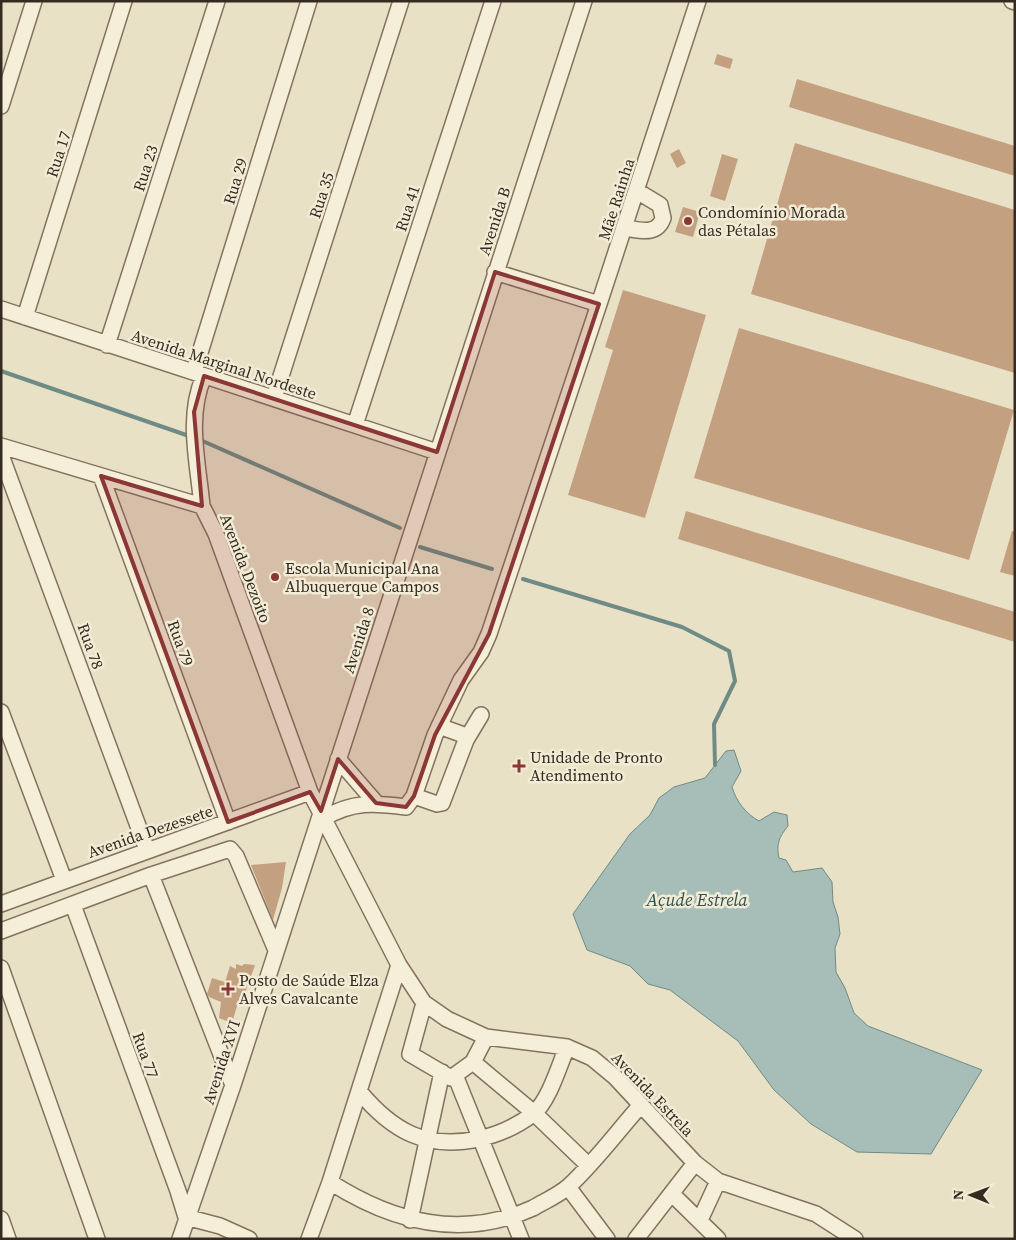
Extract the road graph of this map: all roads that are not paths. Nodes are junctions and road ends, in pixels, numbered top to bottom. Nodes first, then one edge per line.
1 (34, 1) edge
2 (124, 1) edge
3 (217, 1) edge
4 (310, 1) edge
5 (401, 1) edge
6 (493, 1) edge
7 (584, 1) edge
8 (698, 1) edge
9 (1, 106) edge
10 (637, 191) junction
11 (625, 228) junction
12 (495, 272) junction
13 (598, 304) junction
14 (1, 309) edge
15 (25, 317) junction
16 (107, 345) junction
17 (199, 374) junction
18 (274, 398) junction
19 (355, 425) junction
20 (1, 446) edge
21 (437, 452) junction
22 (1, 455) edge
23 (101, 476) junction
24 (202, 506) junction
25 (1, 712) edge
26 (481, 715) dead end
27 (439, 726) junction
28 (466, 740) junction
29 (338, 759) junction
30 (310, 792) junction
31 (414, 796) junction
32 (376, 803) junction
33 (323, 814) junction
34 (228, 822) junction
35 (147, 850) junction
36 (151, 875) junction
37 (64, 880) junction
38 (1, 904) edge
39 (73, 905) junction
40 (1, 931) edge
41 (276, 950) junction
42 (399, 965) junction
43 (1, 968) edge
44 (424, 1003) junction
45 (486, 1037) junction
46 (567, 1047) junction
47 (473, 1062) junction
48 (449, 1074) junction
49 (233, 1085) junction
50 (359, 1091) junction
51 (640, 1106) junction
52 (534, 1113) junction
53 (482, 1138) junction
54 (427, 1141) junction
55 (695, 1163) junction
56 (588, 1165) junction
57 (718, 1181) junction
58 (330, 1182) junction
59 (568, 1187) junction
60 (672, 1194) junction
61 (186, 1217) junction
62 (513, 1218) junction
63 (410, 1220) junction
64 (700, 1220) junction
65 (439, 1232) edge
66 (97, 1239) edge
67 (180, 1239) edge
68 (249, 1239) edge
69 (309, 1239) edge
70 (521, 1239) edge
71 (607, 1239) edge
72 (636, 1239) edge
73 (718, 1239) edge
74 (854, 1239) edge

1 - 9 street
2 - 15 street, Rua 17
3 - 16 street, Rua 23
4 - 17 street, Rua 29
5 - 18 street, Rua 35
6 - 19 street, Rua 41
7 - 12 street, Avenida B
8 - 10 street, Mãe Rainha
10 - 11 street, Mãe Rainha
10 - 11 street
11 - 13 street, Mãe Rainha
12 - 13 street
12 - 21 street, Avenida B
13 - 27 street, Mãe Rainha
14 - 15 street, Avenida Marginal Nordeste
15 - 16 street, Avenida Marginal Nordeste
16 - 17 street, Avenida Marginal Nordeste
17 - 18 street, Avenida Marginal Nordeste
17 - 24 street, Rua 29
18 - 19 street, Avenida Marginal Nordeste
19 - 21 street, Avenida Marginal Nordeste
20 - 23 street, Avenida Dezoito
21 - 29 street, Avenida 8
22 - 35 street, Rua 78
23 - 24 street, Avenida Dezoito
23 - 34 street, Rua 79
24 - 30 street, Avenida Dezoito
25 - 37 street
26 - 28 street
27 - 28 street
27 - 31 street, Mãe Rainha
28 - 31 street
29 - 32 street
29 - 33 street, Avenida 8
30 - 33 street, Avenida Dezoito
30 - 34 street, Avenida Dezessete
31 - 32 street
32 - 33 street
33 - 41 street, Avenida XVI
33 - 42 street, Avenida Estrela
34 - 35 street, Avenida Dezessete
35 - 37 street, Avenida Dezessete
36 - 39 street
36 - 41 street
36 - 49 street
37 - 38 street, Avenida Dezessete
39 - 40 street
39 - 61 street, Rua 77
41 - 49 street, Avenida XVI
42 - 44 street, Avenida Estrela
42 - 50 street
43 - 66 street
44 - 45 street, Avenida Estrela
44 - 48 street
45 - 46 street, Avenida Estrela
45 - 47 street
46 - 51 street, Avenida Estrela
46 - 52 street
47 - 48 street
47 - 52 street
48 - 53 street
48 - 54 street
49 - 61 street, Avenida XVI
50 - 54 street
50 - 58 street
51 - 55 street, Avenida Estrela
51 - 56 street
52 - 53 street
52 - 56 street
53 - 54 street
53 - 62 street
54 - 63 street
55 - 57 street, Avenida Estrela
55 - 60 street
56 - 59 street
57 - 64 street
57 - 74 street, Avenida Estrela
58 - 63 street
58 - 69 street
59 - 62 street
59 - 71 street
60 - 64 street
60 - 72 street
61 - 67 street, Avenida XVI
61 - 68 street
62 - 65 street
62 - 70 street
63 - 65 street
64 - 73 street

